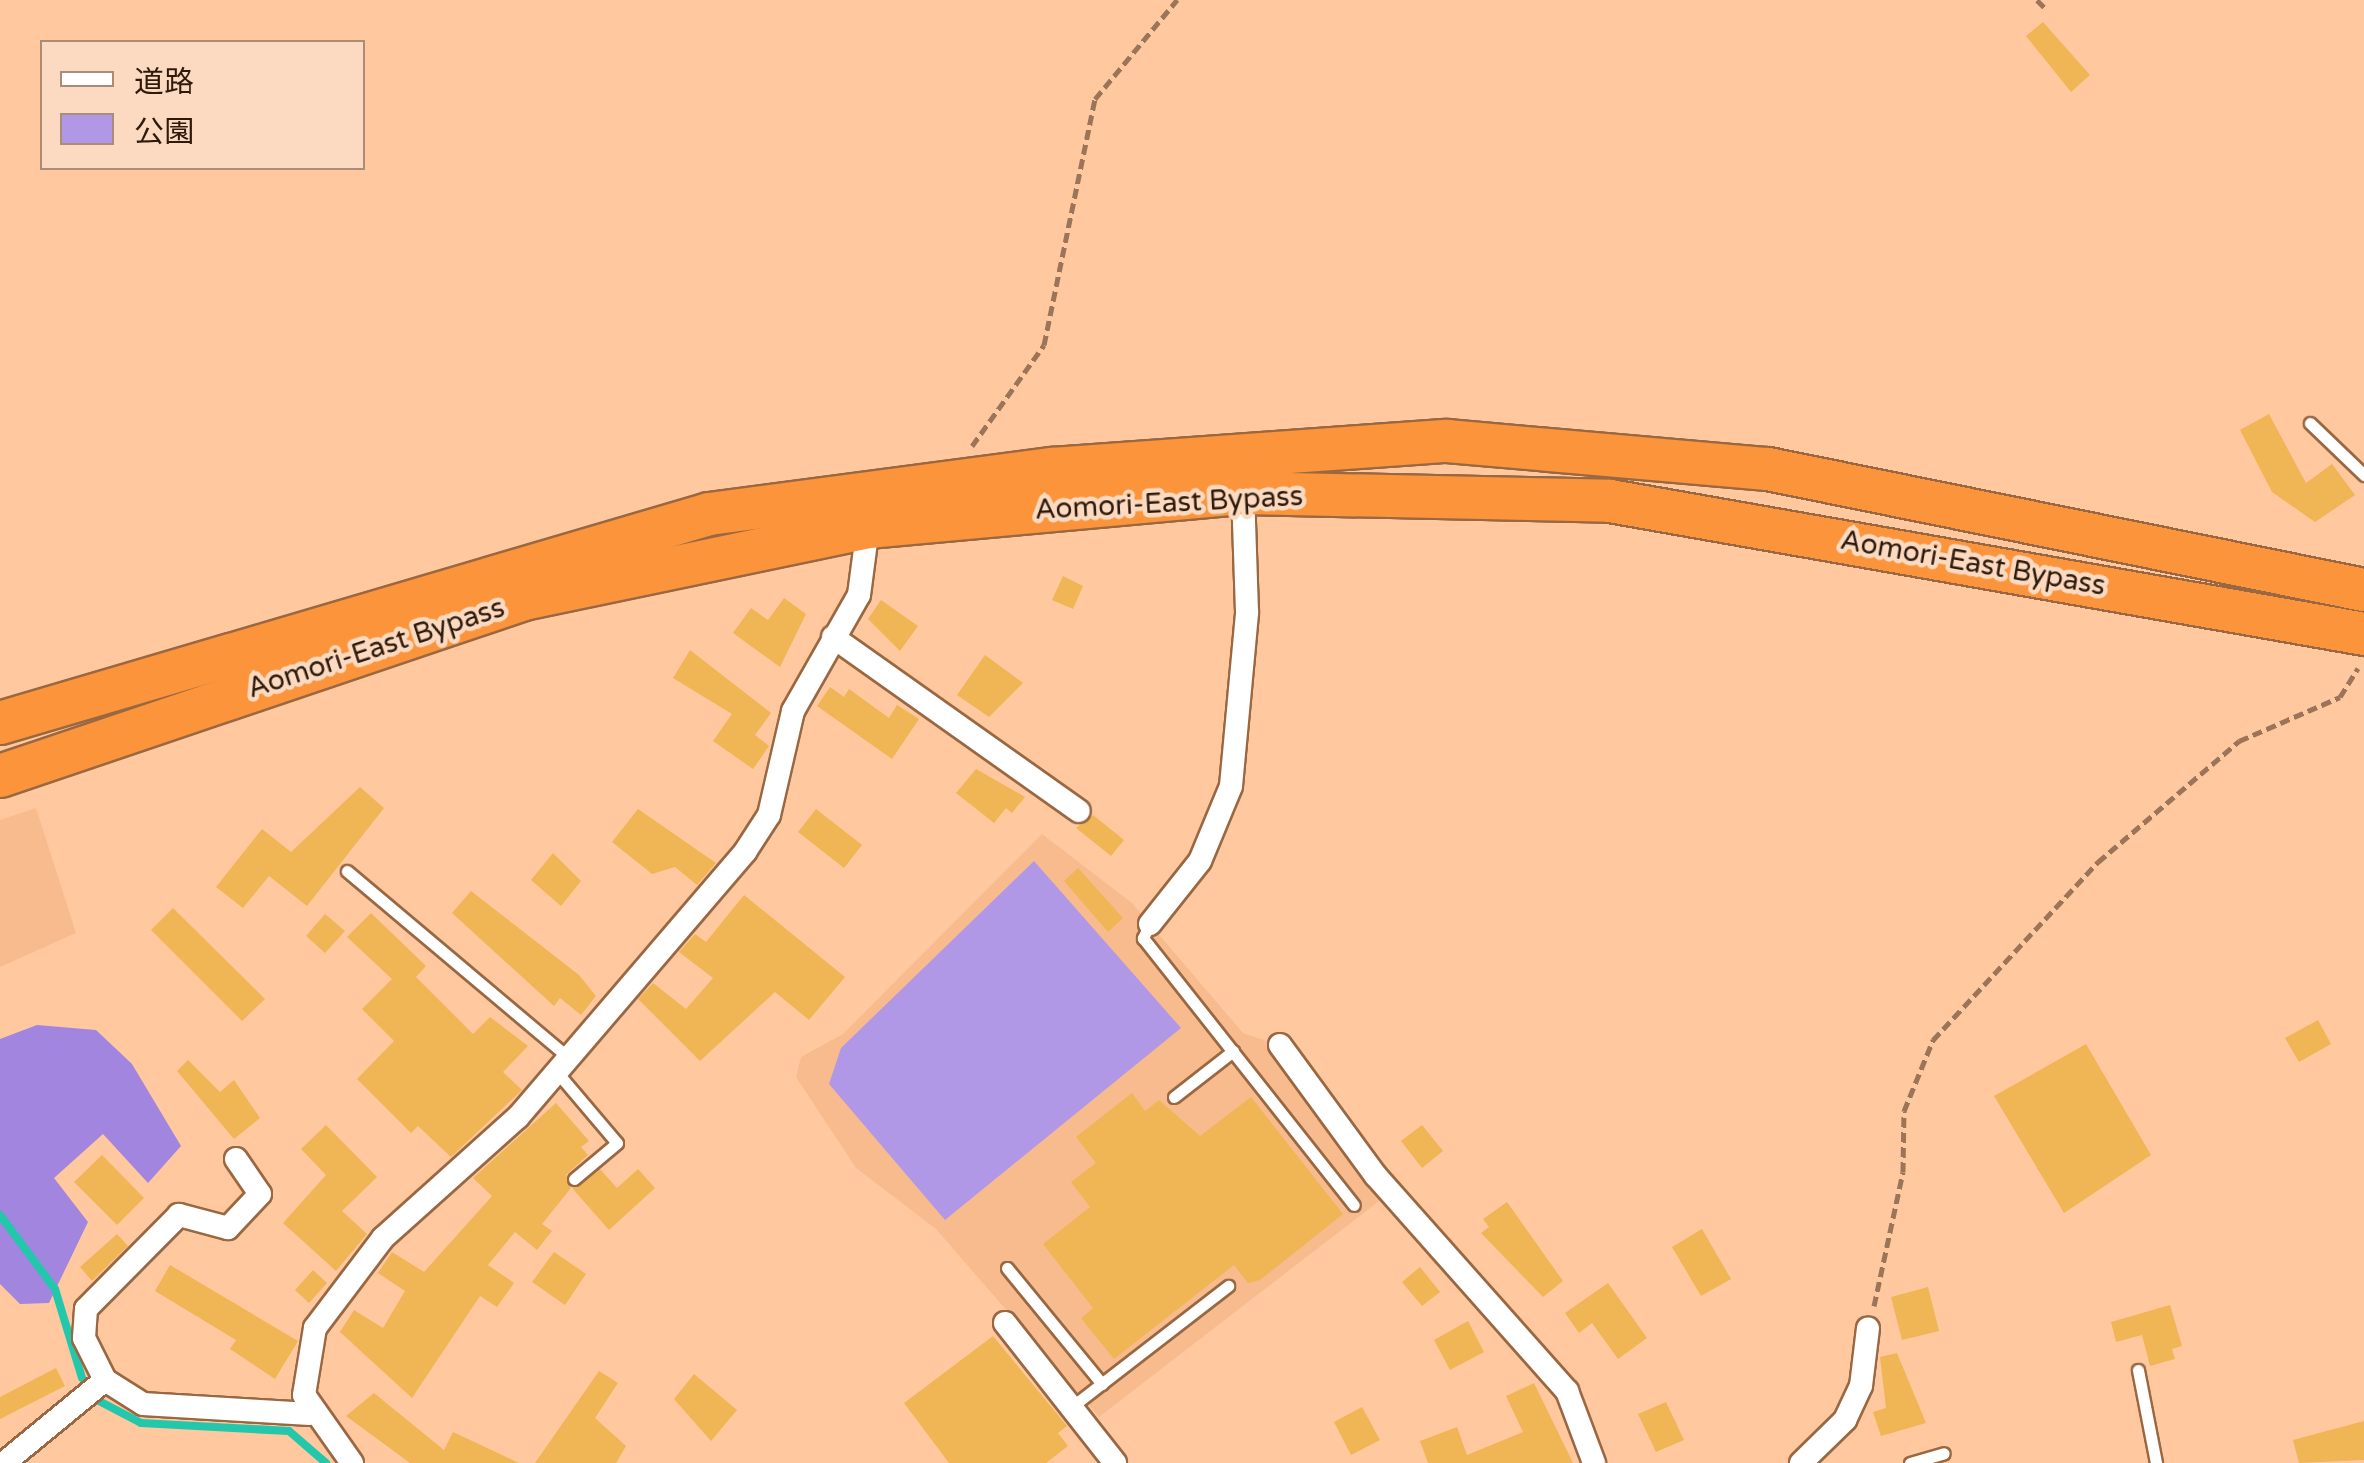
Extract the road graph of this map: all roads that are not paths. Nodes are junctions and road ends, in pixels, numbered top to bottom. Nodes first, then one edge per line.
1 (2310, 423) dead end
2 (2364, 475) edge
3 (1243, 493) junction
4 (868, 527) junction
5 (2364, 590) edge
6 (2364, 634) edge
7 (834, 638) junction
8 (0, 722) edge
9 (0, 776) edge
10 (1079, 811) dead end
11 (347, 871) dead end
12 (1150, 924) joint
13 (1280, 1045) dead end
14 (1233, 1051) junction
15 (561, 1064) junction
16 (1174, 1098) dead end
17 (236, 1159) dead end
18 (574, 1179) dead end
19 (1354, 1205) dead end
20 (1007, 1268) dead end
21 (1228, 1286) dead end
22 (1005, 1322) dead end
23 (1868, 1328) road end
24 (2138, 1370) dead end
25 (106, 1380) junction
26 (1102, 1384) junction
27 (1074, 1405) junction
28 (310, 1414) junction
29 (1944, 1454) dead end
30 (1106, 1460) edge
31 (4, 1463) edge
32 (352, 1463) edge
33 (1594, 1463) edge
34 (1801, 1463) edge
35 (1910, 1463) edge
36 (2156, 1463) edge

1 - 2 lane
3 - 4 highway, Aomori-East Bypass
3 - 6 highway, Aomori-East Bypass
3 - 12 street
4 - 7 street
4 - 9 highway, Aomori-East Bypass
5 - 8 highway, Aomori-East Bypass
7 - 10 street
7 - 15 street
11 - 15 lane
12 - 14 lane
13 - 33 street
14 - 16 lane
14 - 19 lane
15 - 18 lane
15 - 28 street
17 - 25 street
20 - 26 lane
21 - 26 lane
22 - 27 street
23 - 34 street
24 - 36 lane
25 - 28 street
25 - 31 street
26 - 27 lane
27 - 30 street
28 - 32 street
29 - 35 lane

